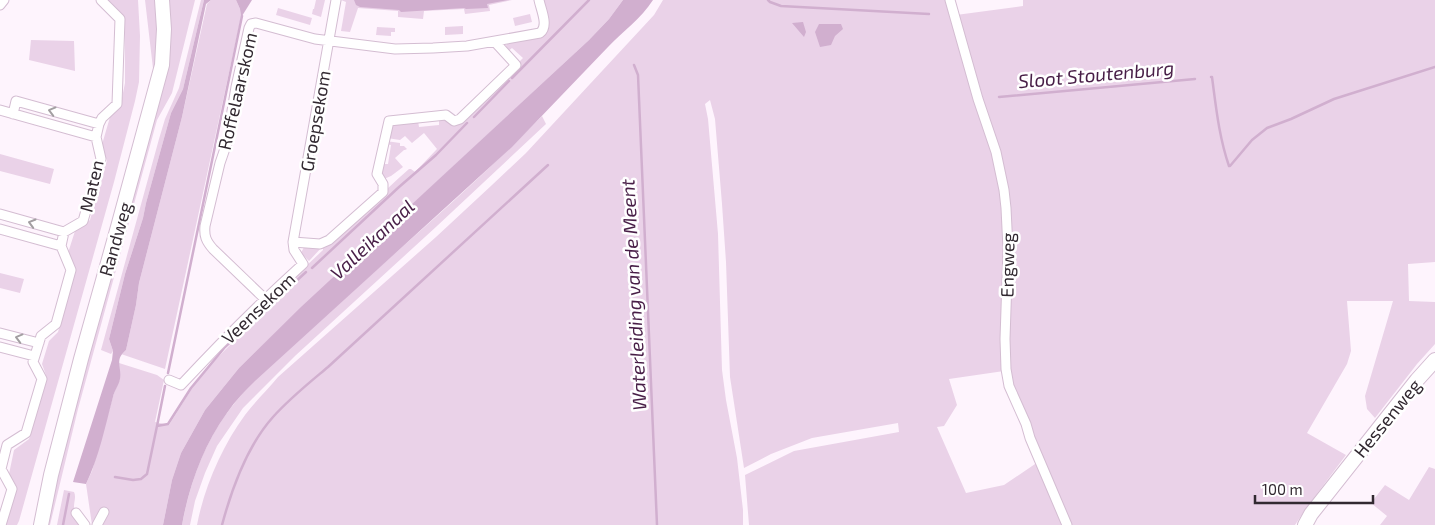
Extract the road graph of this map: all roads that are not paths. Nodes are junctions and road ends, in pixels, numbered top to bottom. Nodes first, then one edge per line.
1 (4, 0) edge
2 (101, 0) edge
3 (162, 0) edge
4 (336, 0) edge
5 (538, 0) edge
6 (950, 0) edge
7 (0, 4) edge
8 (329, 41) junction
9 (495, 42) junction
10 (0, 110) edge
11 (13, 114) junction
12 (99, 124) junction
13 (96, 137) junction
14 (0, 214) edge
15 (0, 228) edge
16 (64, 232) junction
17 (293, 242) junction
18 (61, 246) junction
19 (265, 299) junction
20 (0, 333) edge
21 (38, 343) junction
22 (0, 347) edge
23 (34, 356) junction
24 (1435, 360) edge
25 (169, 380) dead end
26 (2, 452) edge
27 (1, 462) edge
28 (51, 475) junction
29 (104, 512) dead end
30 (76, 513) dead end
31 (1, 525) edge
32 (35, 525) edge
33 (41, 525) edge
34 (85, 525) edge
35 (97, 525) edge
36 (1067, 525) edge
37 (1304, 525) edge

1 - 7 street
2 - 12 street, Maten
3 - 28 main road, Randweg
4 - 8 street, Groepsekom
5 - 9 street
6 - 36 street, Engweg
8 - 9 street
8 - 17 street, Groepsekom
8 - 19 street, Roffelaarskom
9 - 17 street
10 - 11 street
12 -> 11 street
11 - 13 street
12 - 13 street, Maten
13 - 16 street, Maten
16 -> 14 street
15 - 18 street
16 - 18 street, Maten
17 - 19 street, Veensekom
18 - 21 street
19 - 25 street, Veensekom
21 -> 20 street
21 - 23 street
22 - 23 street
23 - 26 street
24 - 37 main road, Hessenweg
26 - 27 street
27 - 31 street
28 - 32 main road, Randweg
28 - 33 main road, Randweg
29 - 35 street
30 - 34 street

